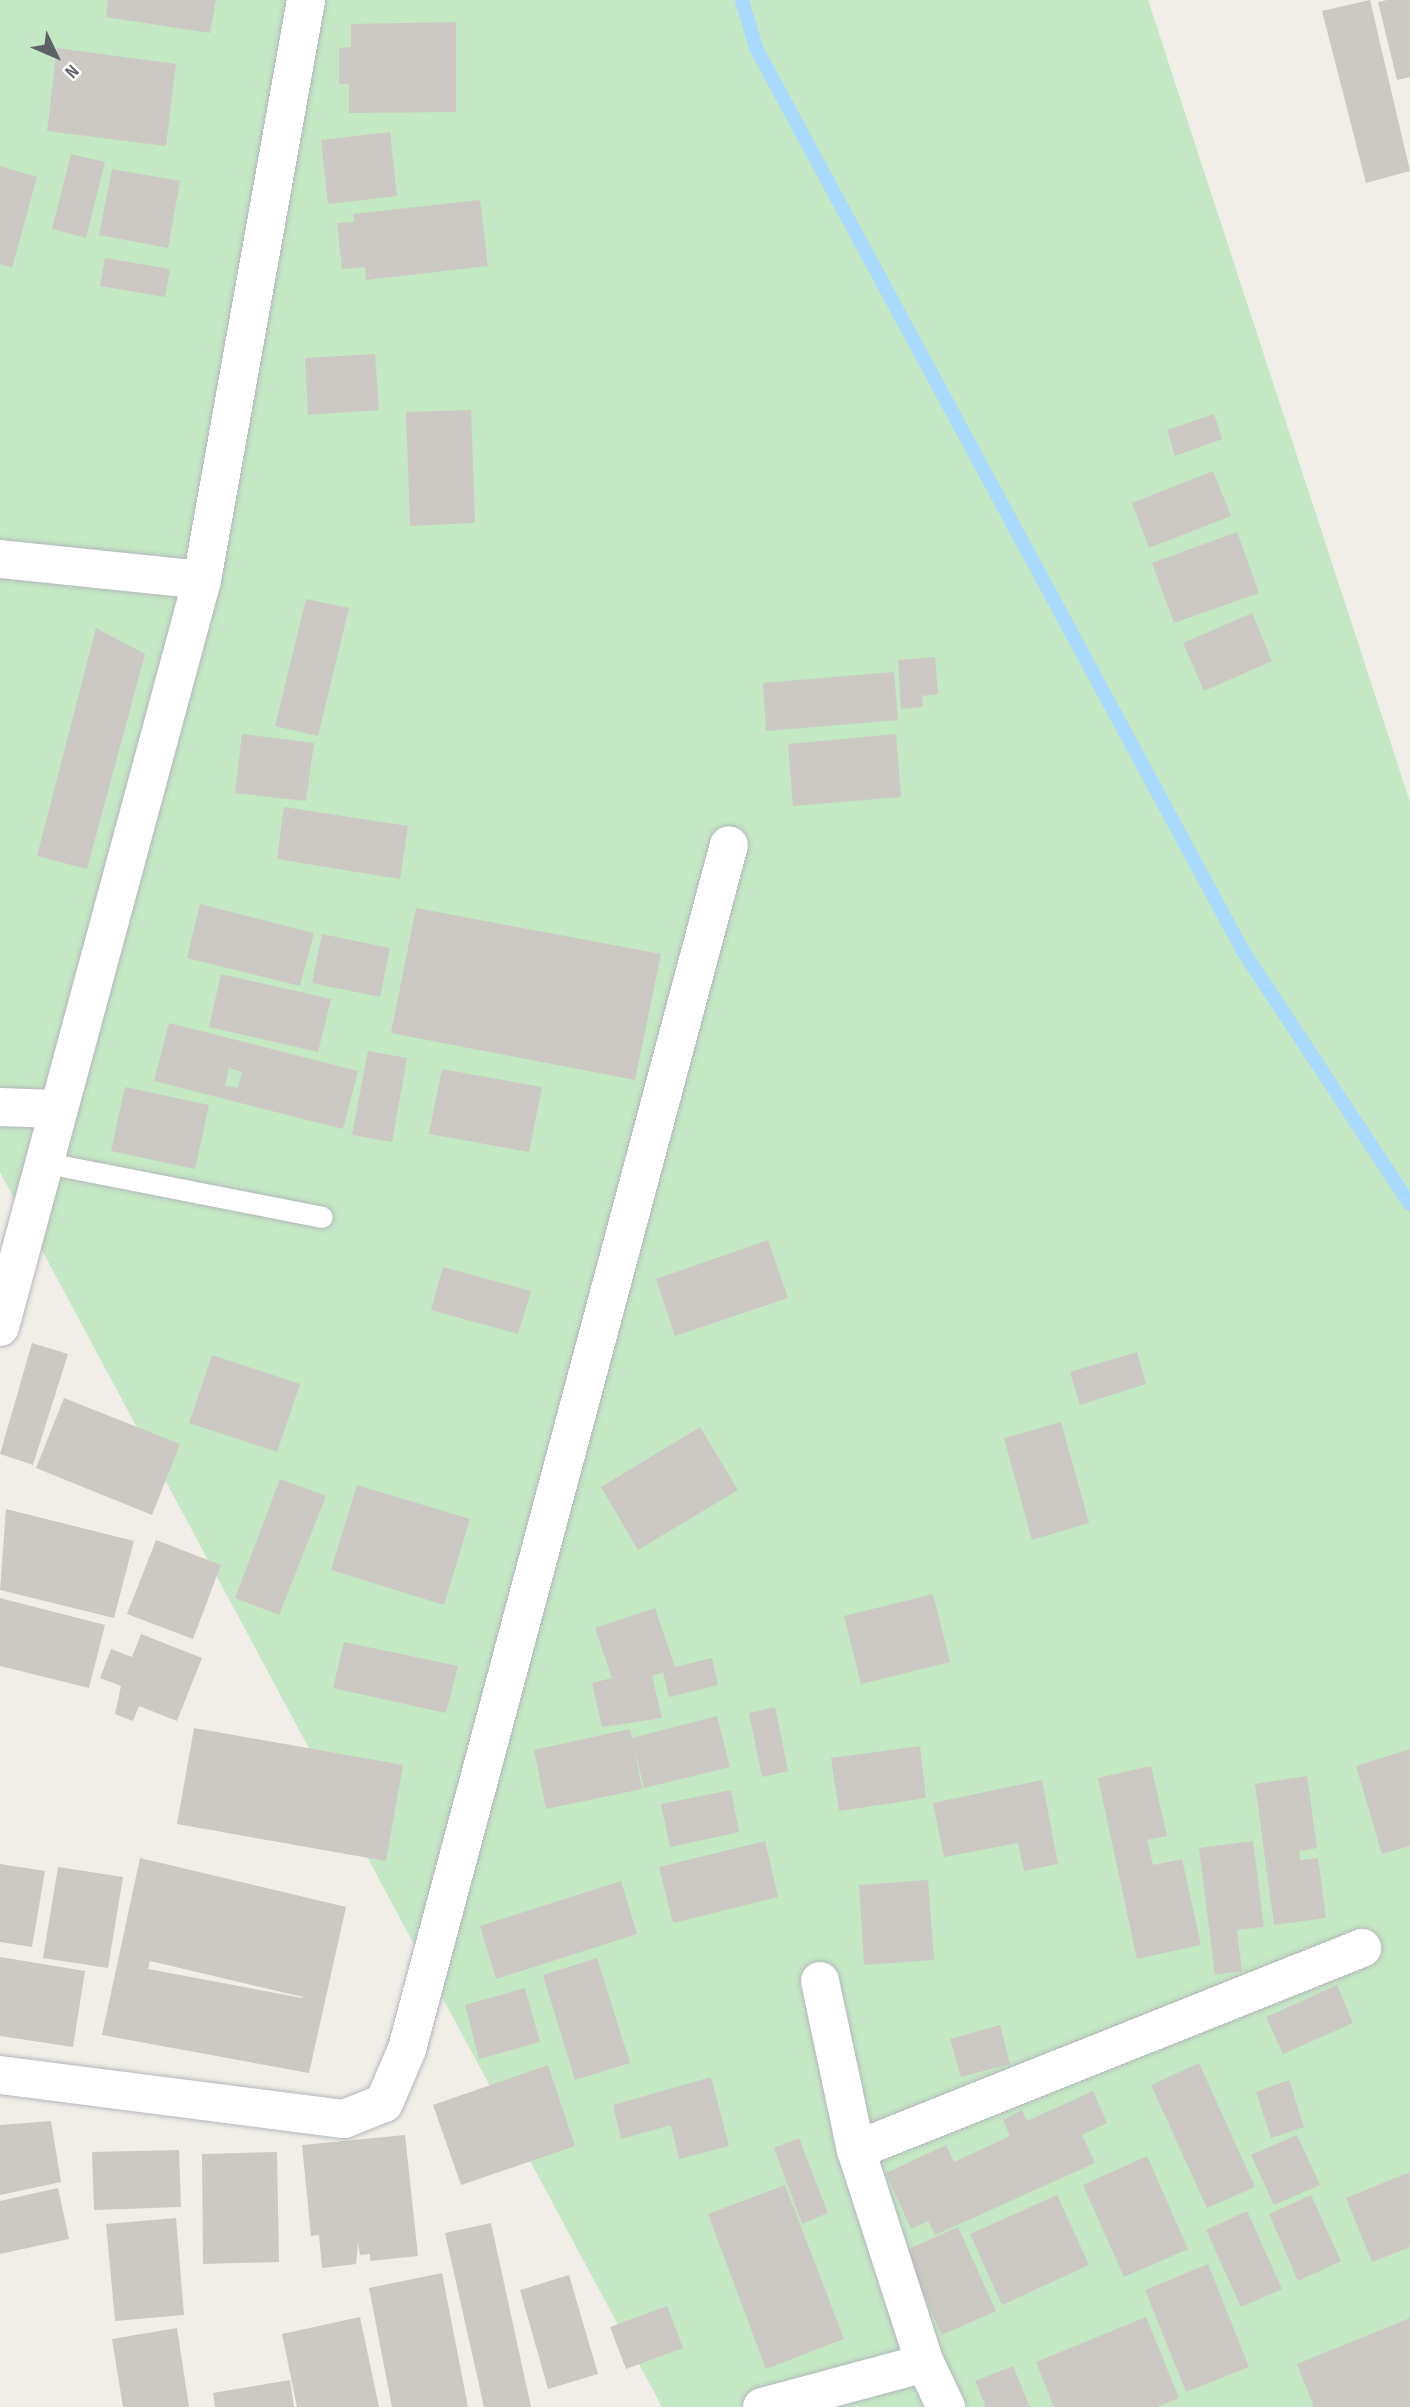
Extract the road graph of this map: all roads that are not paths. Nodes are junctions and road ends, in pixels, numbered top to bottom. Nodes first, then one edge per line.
1 (306, 0) edge
2 (0, 559) edge
3 (202, 580) junction
4 (729, 845) dead end
5 (0, 1107) edge
6 (56, 1109) junction
7 (42, 1162) junction
8 (322, 1217) dead end
9 (0, 1327) edge
10 (1362, 1948) dead end
11 (820, 1981) dead end
12 (0, 2074) edge
13 (856, 2150) junction
14 (925, 2362) junction
15 (762, 2407) edge
16 (946, 2407) edge

1 - 3 street
2 - 3 street
3 - 6 street
4 - 12 street
5 - 6 street
6 - 7 street
7 - 8 lane
7 - 9 street
10 - 13 street
11 - 13 street
13 - 14 street
14 - 15 street
14 - 16 street

